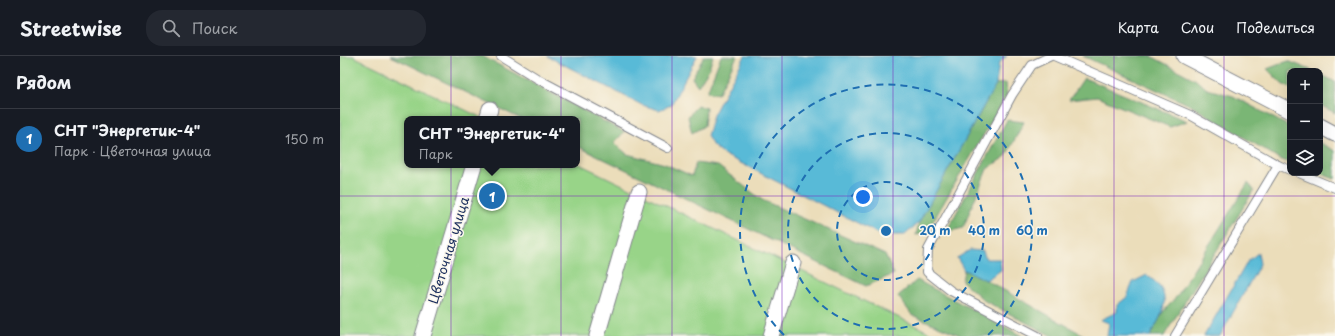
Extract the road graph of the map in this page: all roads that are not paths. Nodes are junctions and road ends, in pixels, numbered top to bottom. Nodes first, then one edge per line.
1 (501, 56) edge
2 (1053, 56) edge
3 (1184, 56) edge
4 (1287, 109) edge
5 (1323, 128) edge
6 (1335, 134) edge
7 (668, 148) dead end
8 (1278, 165) junction
9 (473, 168) edge
10 (1287, 169) edge
11 (1306, 176) edge
12 (1335, 188) edge
13 (639, 192) dead end
14 (793, 263) dead end
15 (423, 336) edge
16 (597, 336) edge
17 (771, 336) edge
18 (1038, 336) edge
19 (1175, 336) edge

1 - 7 lane
2 - 8 lane
2 - 18 lane
3 - 4 street
5 - 6 street
8 - 10 lane
8 - 19 lane
9 - 15 street, Цветочная улица
11 - 12 lane
13 - 16 street
14 - 17 street

